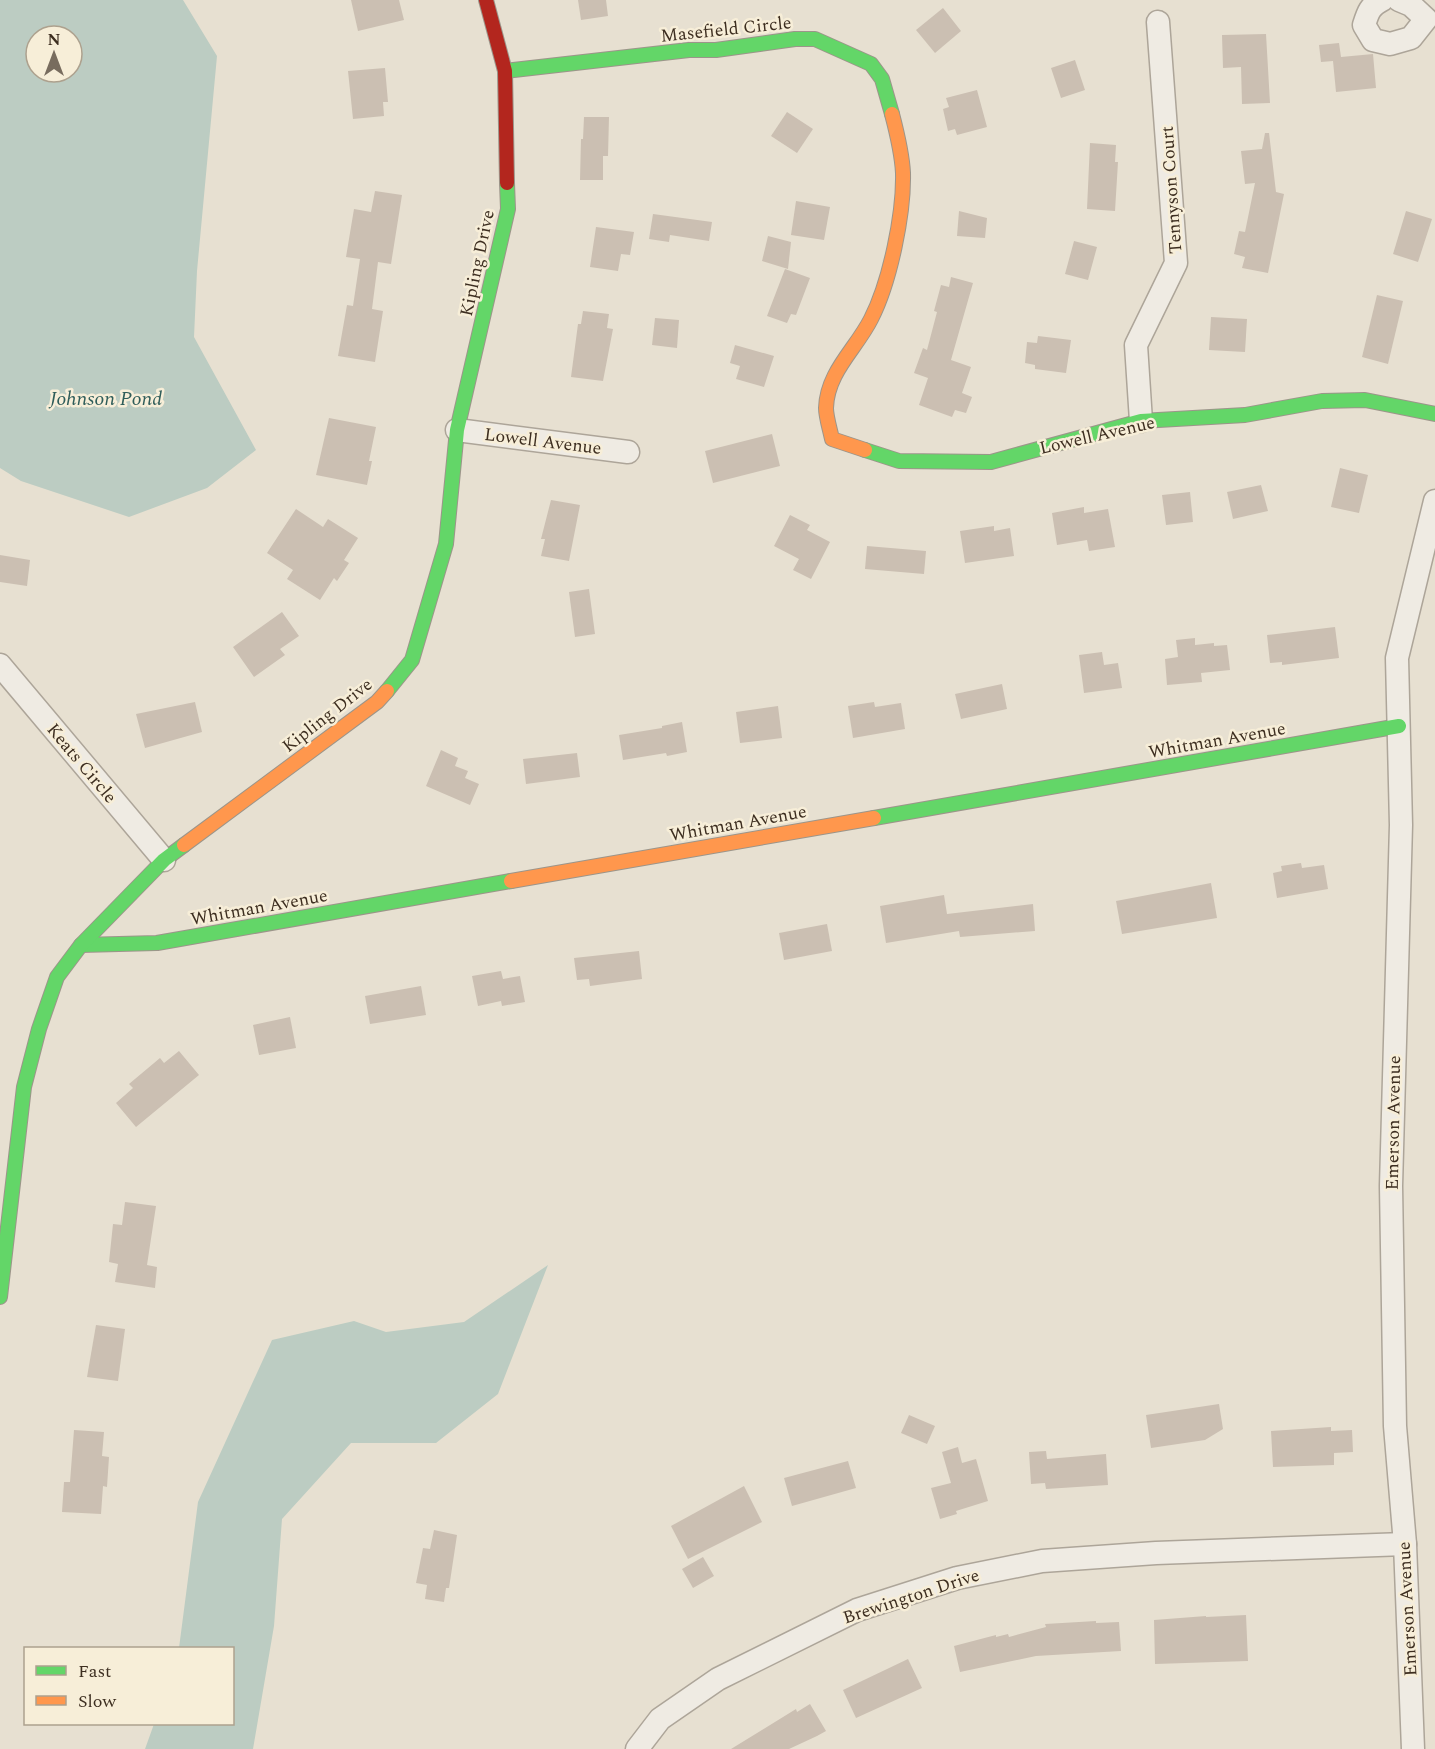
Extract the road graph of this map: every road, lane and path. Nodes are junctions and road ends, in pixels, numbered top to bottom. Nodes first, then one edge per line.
1 (486, 0) edge
2 (1382, 0) edge
3 (1399, 0) edge
4 (1430, 19) edge
5 (1158, 22) dead end
6 (506, 70) junction
7 (1435, 414) edge
8 (1141, 421) junction
9 (458, 430) junction
10 (832, 439) joint
11 (628, 452) dead end
12 (1435, 501) edge
13 (0, 665) edge
14 (1399, 726) junction
15 (164, 860) junction
16 (81, 945) junction
17 (0, 1297) edge
18 (1405, 1544) junction
19 (637, 1749) edge
20 (1413, 1749) edge

1 - 6 street, Kipling Drive
2 - 4 street
3 - 4 street
5 - 8 street, Tennyson Court
6 - 9 street, Kipling Drive
6 - 10 street, Masefield Circle
7 - 8 street, Lowell Avenue
8 - 10 street, Lowell Avenue
9 - 11 street, Lowell Avenue
9 - 15 street, Kipling Drive
12 - 14 street, Emerson Avenue
13 - 15 street, Keats Circle
14 - 16 street, Whitman Avenue
14 - 18 street, Emerson Avenue
15 - 16 street, Kipling Drive
16 - 17 street, Kipling Drive
18 - 19 street, Brewington Drive
18 - 20 street, Emerson Avenue

